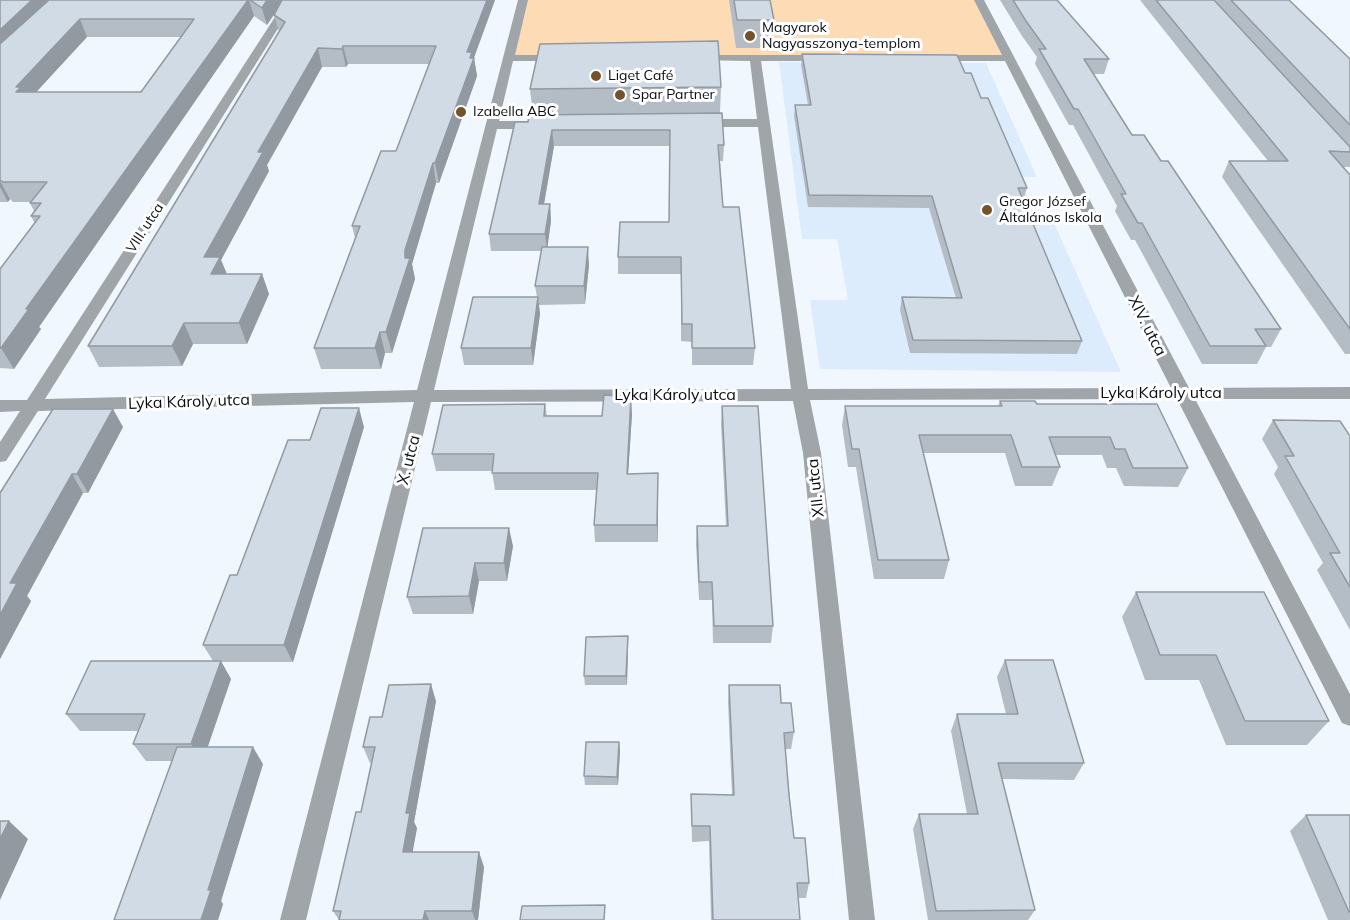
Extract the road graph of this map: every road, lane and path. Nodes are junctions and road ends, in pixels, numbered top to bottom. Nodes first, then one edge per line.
1 (291, 0) edge
2 (523, 0) edge
3 (979, 0) edge
4 (508, 58) junction
5 (577, 58) edge
6 (684, 58) edge
7 (755, 58) junction
8 (836, 58) edge
9 (928, 58) edge
10 (1009, 58) junction
11 (680, 123) edge
12 (762, 123) junction
13 (552, 124) edge
14 (494, 125) junction
15 (1182, 392) junction
16 (1350, 393) edge
17 (801, 394) junction
18 (426, 396) junction
19 (0, 406) edge
20 (31, 406) junction
21 (0, 456) edge
22 (1350, 716) edge
23 (293, 920) edge
24 (862, 920) edge

1 - 20 street, VIII. utca
2 - 4 street, X. utca
3 - 10 street, XIV. utca
4 - 5 street
4 - 14 street, X. utca
6 - 7 street
7 - 8 street
7 - 12 street, XII. utca
9 - 10 street
10 - 15 street, XIV. utca
11 - 12 street
12 - 17 street, XII. utca
13 - 14 street
14 - 18 street, X. utca
15 - 16 street, Lyka Károly utca
15 - 17 street, Lyka Károly utca
15 - 22 street, XIV. utca
17 - 18 street, Lyka Károly utca
17 - 24 street, XII. utca
18 - 20 street, Lyka Károly utca
18 - 23 street, X. utca
19 - 20 street, Lyka Károly utca
20 - 21 street, VIII. utca

